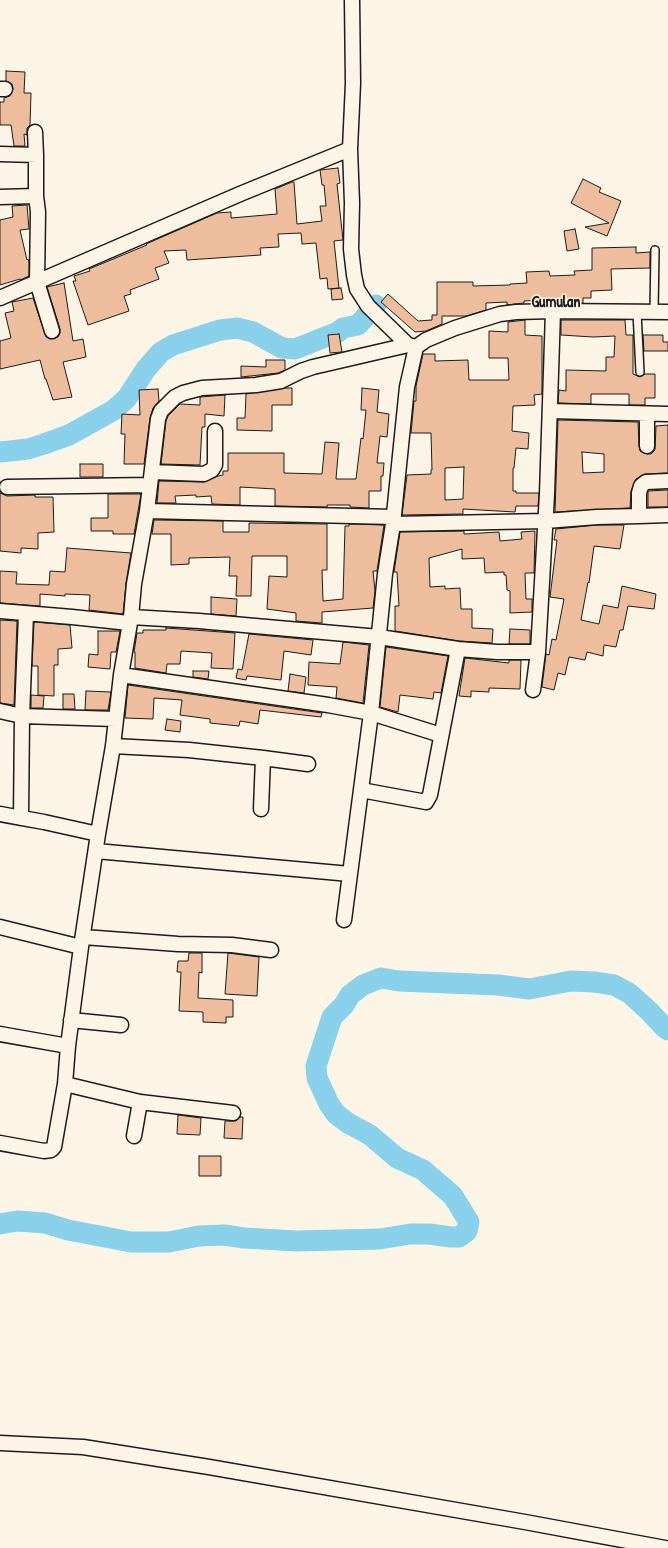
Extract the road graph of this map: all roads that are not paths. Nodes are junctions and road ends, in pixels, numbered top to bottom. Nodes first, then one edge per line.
1 (352, 0) edge
2 (35, 132) dead end
3 (350, 149) junction
4 (0, 154) edge
5 (36, 155) junction
6 (36, 196) junction
7 (0, 198) edge
8 (655, 250) dead end
9 (37, 282) junction
10 (0, 298) edge
11 (554, 311) junction
12 (637, 312) junction
13 (661, 312) edge
14 (52, 331) dead end
15 (412, 346) junction
16 (640, 372) dead end
17 (550, 411) junction
18 (647, 414) junction
19 (668, 414) edge
20 (215, 431) dead end
21 (647, 446) dead end
22 (151, 479) junction
23 (668, 481) edge
24 (6, 487) dead end
25 (147, 511) junction
26 (668, 515) edge
27 (640, 516) junction
28 (393, 521) junction
29 (546, 521) junction
30 (0, 611) edge
31 (26, 614) junction
32 (130, 620) junction
33 (379, 637) junction
34 (458, 649) junction
35 (538, 652) junction
36 (122, 675) junction
37 (533, 690) dead end
38 (0, 712) edge
39 (371, 713) junction
40 (22, 716) junction
41 (116, 719) junction
42 (441, 735) junction
43 (113, 746) junction
44 (263, 758) junction
45 (308, 764) dead end
46 (361, 790) junction
47 (261, 809) dead end
48 (0, 814) edge
49 (21, 818) junction
50 (98, 834) junction
51 (96, 851) junction
52 (350, 874) junction
53 (344, 920) dead end
54 (0, 927) edge
55 (82, 942) junction
56 (271, 950) dead end
57 (71, 1020) junction
58 (121, 1025) dead end
59 (0, 1034) edge
60 (68, 1046) junction
61 (65, 1084) junction
62 (140, 1102) junction
63 (233, 1113) dead end
64 (134, 1136) dead end
65 (0, 1143) edge
66 (0, 1444) edge
67 (666, 1548) edge

1 - 3 street
2 - 5 street
3 - 9 street
3 - 15 street
4 - 5 street
5 - 6 street
6 - 7 street
6 - 9 street
8 - 13 lane
9 - 10 street
9 - 14 street
11 - 12 street
11 - 15 street
11 - 17 street
12 - 13 street
12 - 16 lane
15 - 22 street
15 - 28 street
17 - 18 street
17 - 29 street
18 - 19 street
18 - 21 street
20 - 22 street
22 - 24 street
22 - 25 street
23 - 27 street
25 - 28 street
25 - 32 street
26 - 27 street
27 - 29 street
28 - 29 street
28 - 33 street
29 - 35 street
30 - 31 street
31 - 32 street
31 - 40 street
32 - 33 street
32 - 36 street
33 - 34 street
33 - 39 street
34 - 35 street
34 - 42 street
35 - 37 street
36 - 39 street
36 - 41 street
38 - 40 street
39 - 42 street
39 - 46 street
40 - 41 street
40 - 49 street
41 - 43 street
42 - 46 street
43 - 44 street
43 - 50 street
44 - 45 street
44 - 47 street
46 - 52 street
48 - 49 street
49 - 50 street
50 - 51 street
51 - 52 street
51 - 55 street
52 - 53 street
54 - 55 street
55 - 56 street
55 - 57 street
57 - 58 street
57 - 60 street
59 - 60 street
60 - 61 street
61 - 62 street
61 - 65 street
62 - 63 street
62 - 64 street
66 - 67 street

